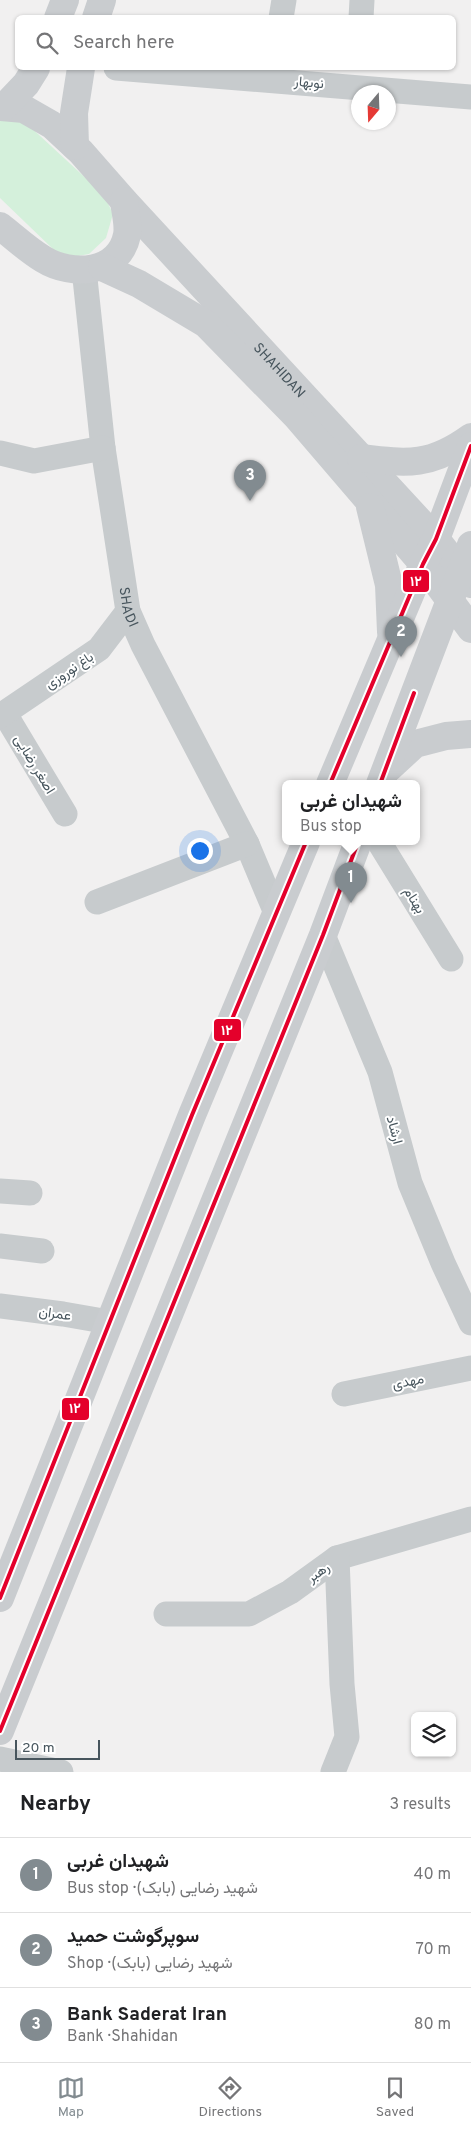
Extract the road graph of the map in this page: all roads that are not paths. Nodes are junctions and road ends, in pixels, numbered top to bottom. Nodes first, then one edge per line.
1 (65, 0) edge
2 (102, 0) edge
3 (284, 0) edge
4 (362, 0) edge
5 (59, 15) edge
6 (97, 15) edge
7 (282, 15) edge
8 (361, 15) edge
9 (35, 70) edge
10 (81, 70) edge
11 (178, 70) edge
12 (271, 73) edge
13 (357, 77) edge
14 (471, 97) edge
15 (2, 107) edge
16 (75, 146) junction
17 (124, 201) junction
18 (0, 226) edge
19 (93, 268) junction
20 (471, 437) edge
21 (471, 446) edge
22 (103, 448) junction
23 (0, 453) edge
24 (361, 458) junction
25 (367, 498) junction
26 (436, 539) junction
27 (471, 545) edge
28 (423, 564) junction
29 (463, 578) edge
30 (128, 612) junction
31 (471, 629) edge
32 (391, 640) junction
33 (2, 715) edge
34 (471, 734) edge
35 (382, 778) edge
36 (332, 780) edge
37 (65, 814) dead end
38 (247, 844) junction
39 (305, 845) edge
40 (357, 845) edge
41 (381, 845) edge
42 (97, 902) dead end
43 (276, 912) junction
44 (323, 935) junction
45 (451, 959) dead end
46 (0, 1191) edge
47 (30, 1193) dead end
48 (0, 1246) edge
49 (42, 1251) dead end
50 (0, 1306) edge
51 (109, 1322) junction
52 (471, 1323) edge
53 (471, 1368) edge
54 (344, 1394) dead end
55 (471, 1519) edge
56 (338, 1558) junction
57 (0, 1598) edge
58 (166, 1614) dead end
59 (0, 1731) edge
60 (0, 1759) edge
61 (61, 1772) edge
62 (332, 1772) edge

1 - 5 main road
2 - 6 main road
3 - 7 street
4 - 8 street
9 - 15 main road
10 - 16 main road
11 - 12 street, نوبهار
12 - 13 street, نوبهار
13 - 14 street, نوبهار
15 - 16 main road, SHAHIDAN
16 - 17 main road, SHAHIDAN
17 - 19 main road
17 - 24 main road, SHAHIDAN
18 - 19 main road
19 - 22 street, SHADI
19 - 25 main road, SHAHIDAN
20 - 24 main road
21 - 26 main road
22 - 23 street
22 - 30 street, SHADI
24 - 26 main road, SHAHIDAN
25 - 28 main road, SHAHIDAN
25 - 32 main road
26 - 28 main road
26 - 29 main road, SHAHIDAN
27 - 29 main road
28 - 29 main road, SHAHIDAN
28 - 32 main road
29 - 31 main road
29 - 35 main road
30 - 33 street, باغ نوروزی
30 - 38 street, SHADI
32 - 36 main road
33 - 37 street, اصغر رضایی
34 - 35 main road
38 - 42 street
38 - 43 street, SHADI
39 - 43 main road
40 - 44 main road
41 - 45 street, بهنام
43 - 51 main road
44 - 52 street, ارشاد
44 - 59 main road
46 - 47 street
48 - 49 street
50 - 51 street, عمران
51 - 57 main road
53 - 54 street, مهدی
55 - 56 street, رهبر
56 - 58 street, رهبر
56 - 62 street
60 - 61 street

